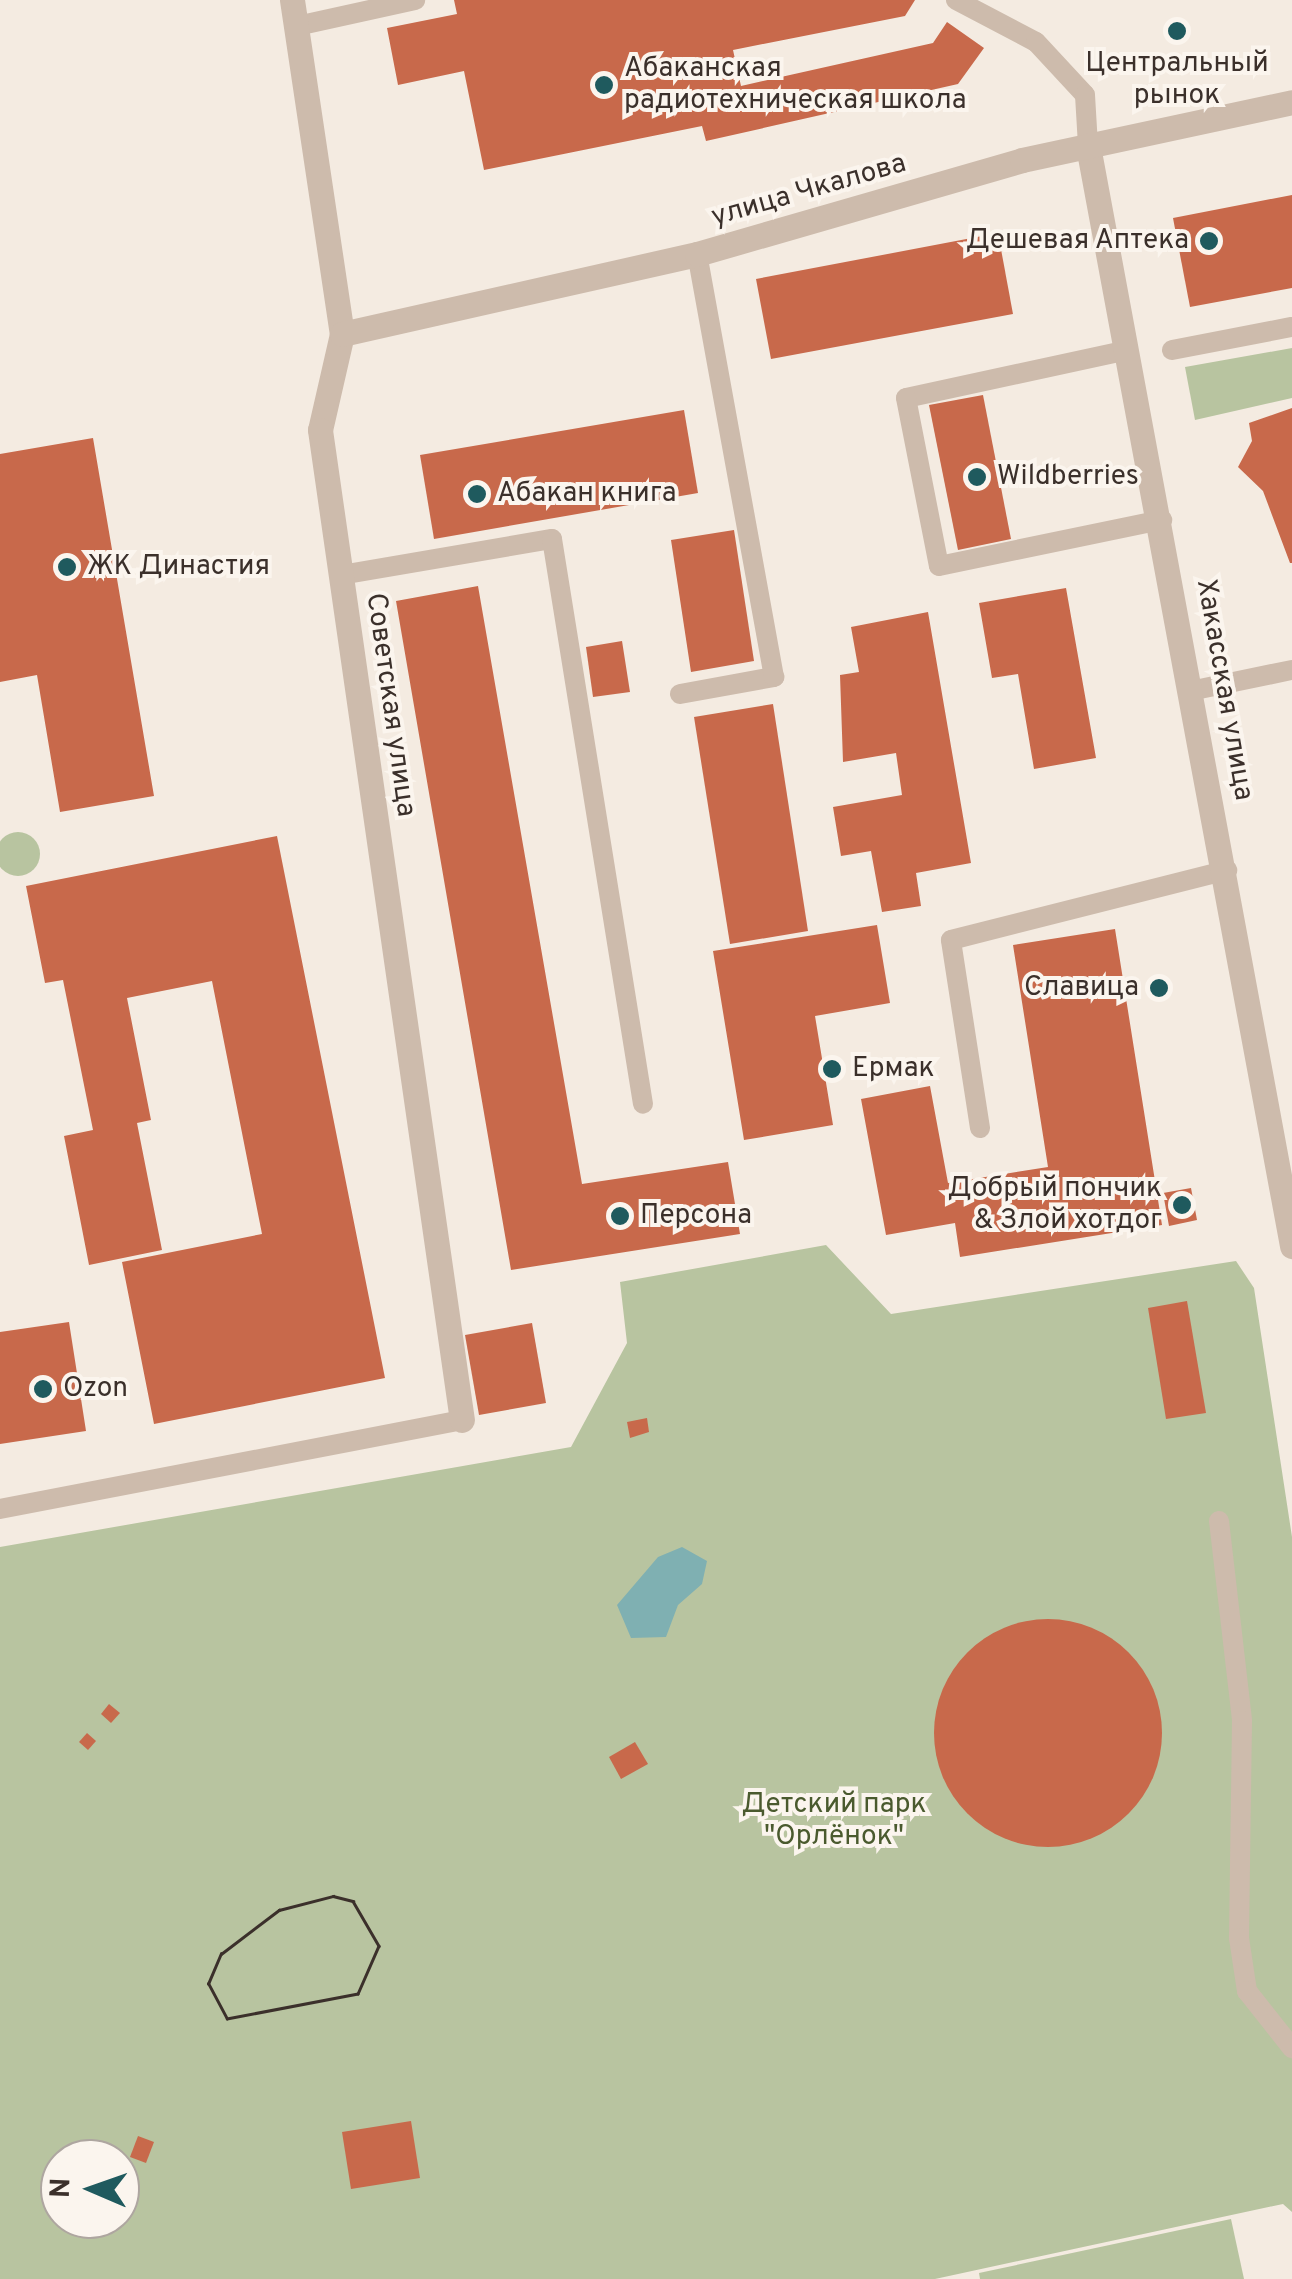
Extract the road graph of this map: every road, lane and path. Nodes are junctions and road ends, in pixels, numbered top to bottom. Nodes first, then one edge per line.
1 (415, 0) edge
2 (956, 0) edge
3 (294, 13) edge
4 (1292, 102) edge
5 (1088, 146) junction
6 (697, 254) junction
7 (1292, 327) edge
8 (342, 334) junction
9 (1128, 350) junction
10 (1172, 350) dead end
11 (1162, 520) junction
12 (341, 575) junction
13 (1292, 670) edge
14 (1195, 690) junction
15 (680, 694) dead end
16 (1227, 870) junction
17 (643, 1104) dead end
18 (980, 1128) dead end
19 (1286, 1166) edge
20 (1292, 1246) edge
21 (462, 1420) joint
22 (0, 1508) edge
23 (1219, 1520) dead end
24 (1292, 2048) edge

1 - 3 lane
2 - 5 lane
3 - 8 street, Советская улица
4 - 5 street, улица Чкалова
5 - 6 street, улица Чкалова
5 - 9 street, Хакасская улица
6 - 8 street, улица Чкалова
6 - 15 lane
7 - 10 lane
8 - 12 street, Советская улица
9 - 11 street, Хакасская улица
9 - 11 lane
11 - 14 street, Хакасская улица
12 - 17 lane
12 - 21 street, Советская улица
13 - 14 lane
14 - 16 street, Хакасская улица
16 - 18 lane
16 - 19 street, Хакасская улица
19 - 20 street, Хакасская улица
21 - 22 lane
23 - 24 lane

